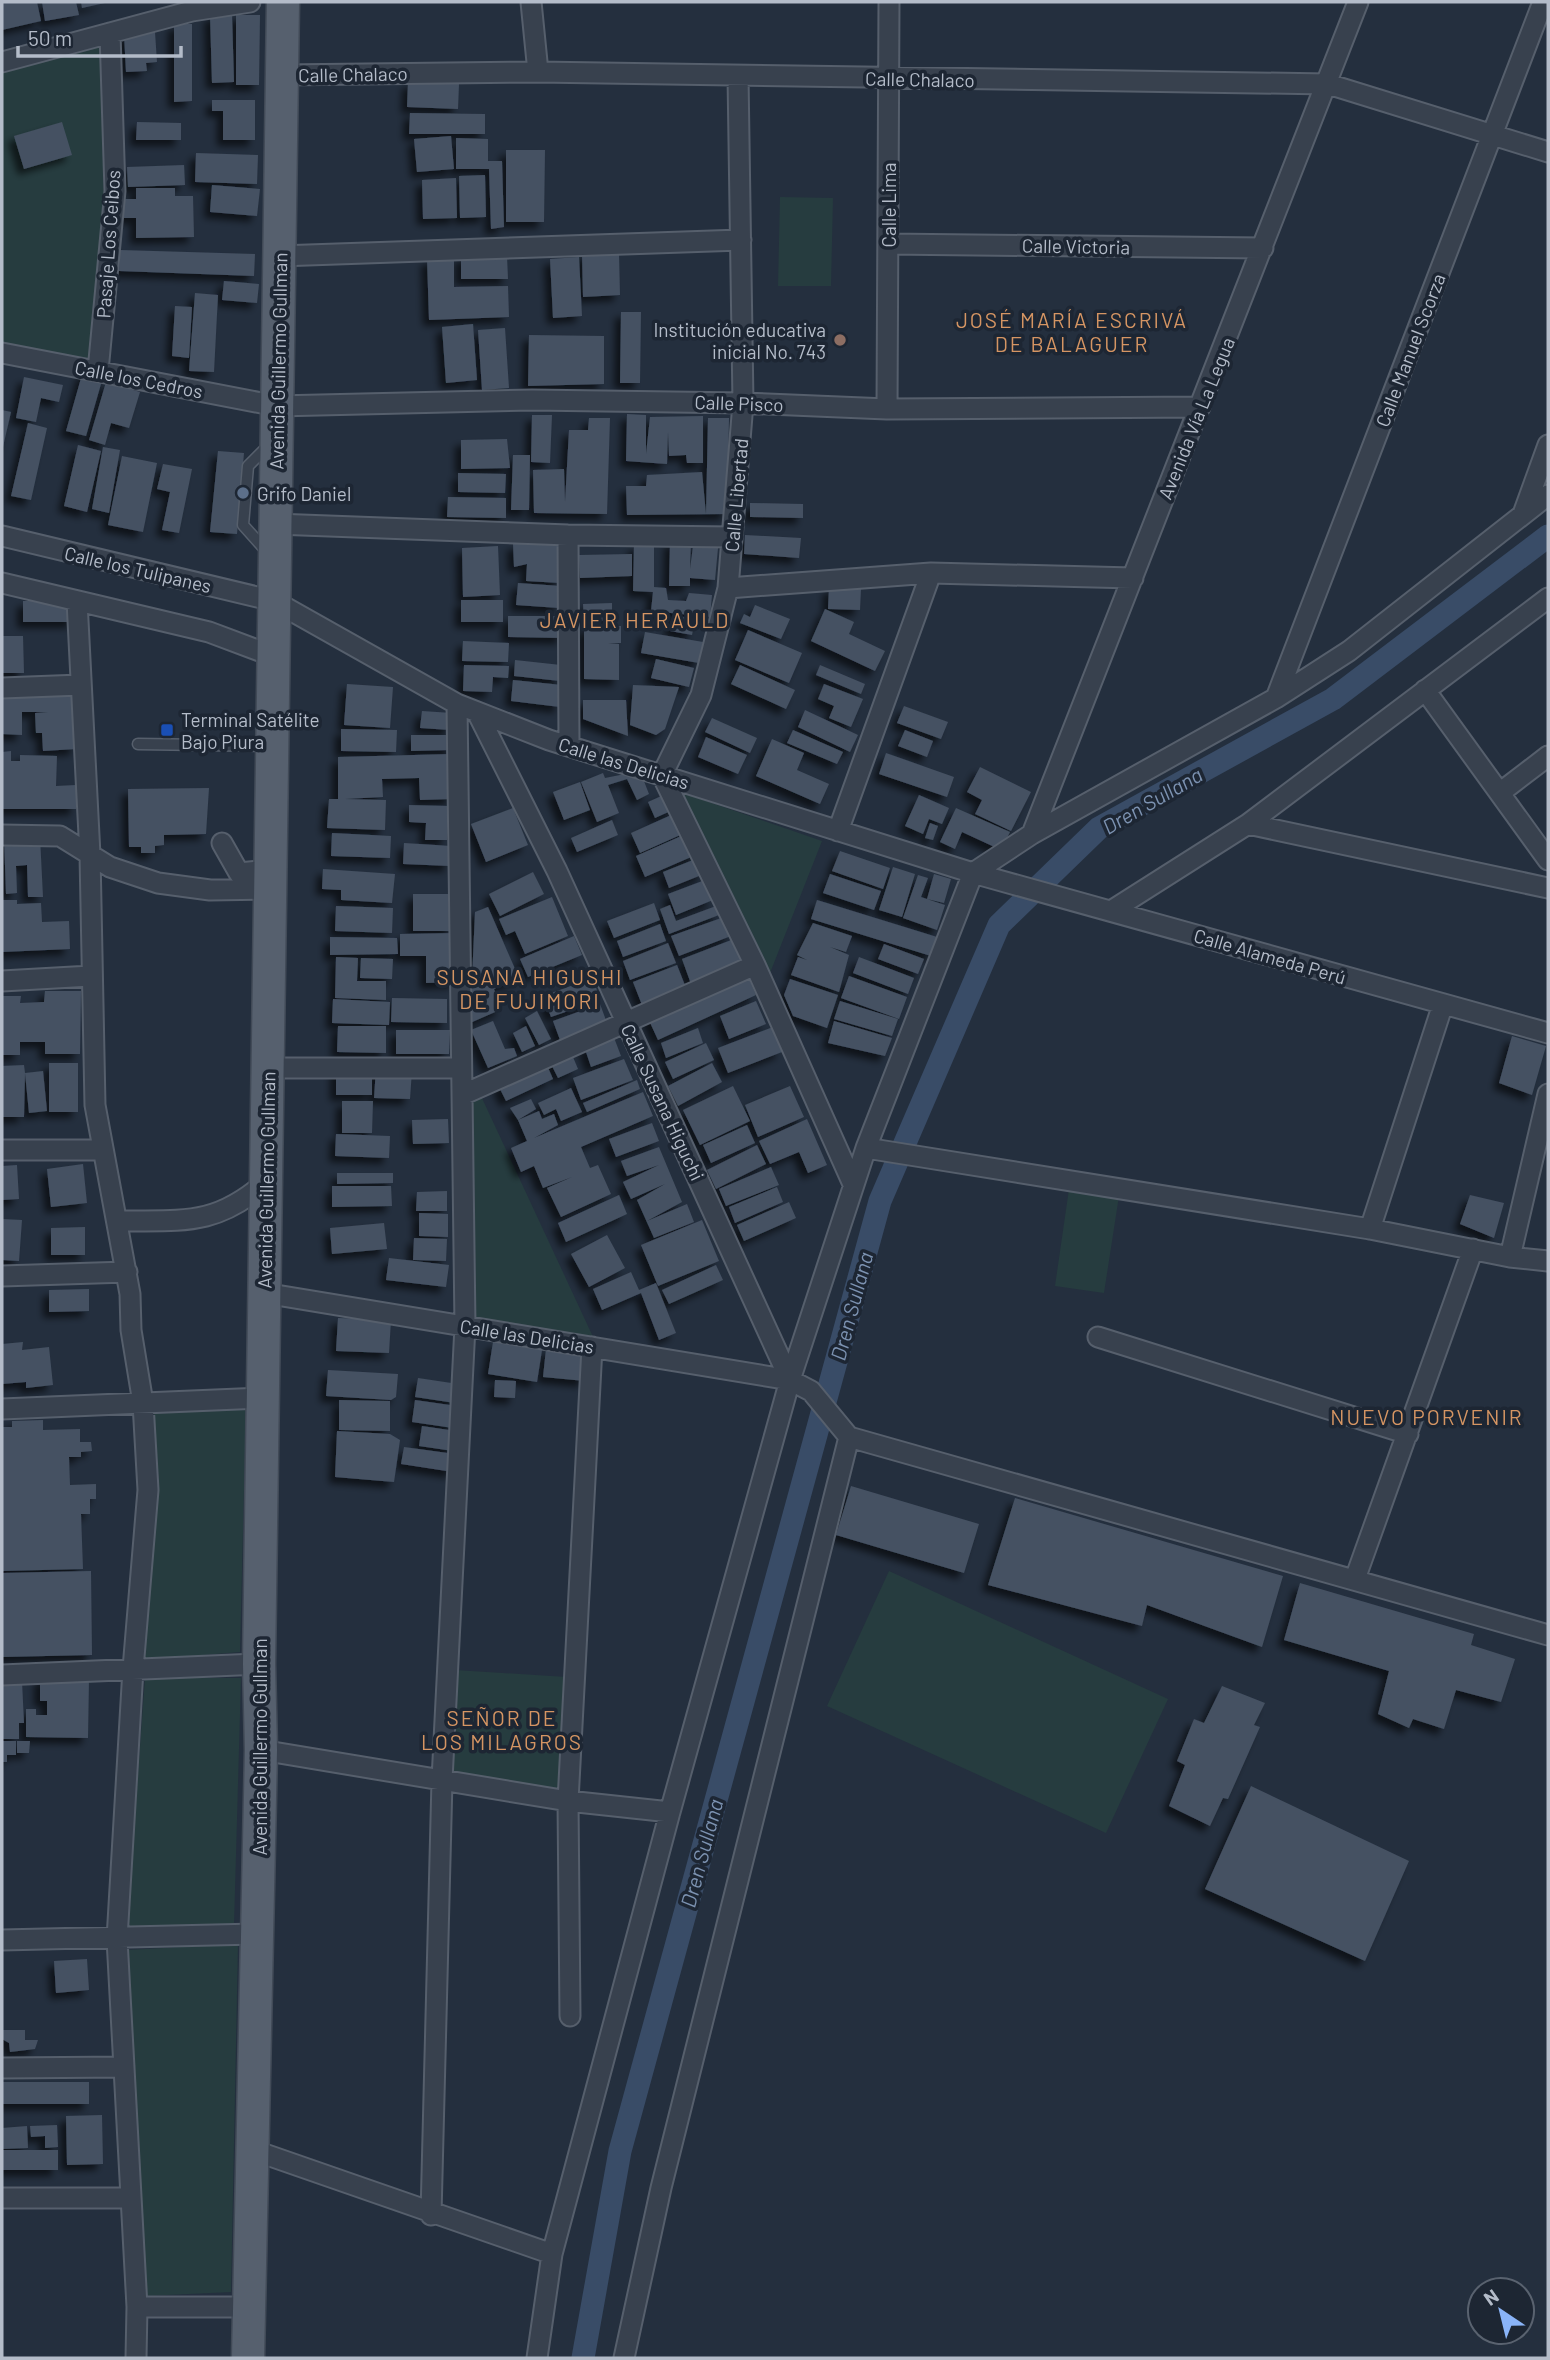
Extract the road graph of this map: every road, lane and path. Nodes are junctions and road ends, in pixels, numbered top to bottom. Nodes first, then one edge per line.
1 (250, 2) edge
2 (283, 2) edge
3 (531, 2) edge
4 (889, 2) edge
5 (1358, 2) edge
6 (1543, 2) edge
7 (110, 33) junction
8 (2, 62) edge
9 (538, 72) junction
10 (282, 75) junction
11 (738, 76) junction
12 (888, 79) junction
13 (1328, 84) junction
14 (1493, 135) junction
15 (1548, 152) edge
16 (741, 240) junction
17 (888, 244) junction
18 (1263, 248) junction
19 (279, 256) junction
20 (2, 353) edge
21 (98, 371) junction
22 (743, 403) junction
23 (277, 406) junction
24 (1200, 407) junction
25 (887, 409) junction
26 (276, 439) junction
27 (1548, 445) edge
28 (1548, 495) edge
29 (1523, 515) junction
30 (275, 524) junction
31 (568, 535) junction
32 (2, 536) edge
33 (732, 537) junction
34 (275, 561) junction
35 (931, 573) junction
36 (1133, 578) junction
37 (2, 583) edge
38 (728, 588) junction
39 (1548, 598) edge
40 (77, 601) junction
41 (274, 601) junction
42 (273, 656) junction
43 (80, 685) junction
44 (2, 688) edge
45 (1425, 690) junction
46 (1276, 698) junction
47 (457, 704) junction
48 (477, 712) junction
49 (138, 744) dead end
50 (272, 746) junction
51 (569, 746) junction
52 (1548, 756) edge
53 (662, 775) junction
54 (1501, 792) junction
55 (1248, 824) junction
56 (838, 831) junction
57 (1032, 834) junction
58 (2, 835) edge
59 (222, 844) dead end
60 (90, 855) junction
61 (1548, 860) edge
62 (973, 873) junction
63 (993, 878) joint
64 (270, 880) junction
65 (1548, 888) edge
66 (1111, 911) junction
67 (755, 965) junction
68 (91, 976) junction
69 (2, 981) edge
70 (1443, 1004) junction
71 (626, 1022) junction
72 (1548, 1033) edge
73 (268, 1068) junction
74 (461, 1068) junction
75 (1548, 1094) edge
76 (462, 1095) junction
77 (871, 1148) junction
78 (2, 1150) edge
79 (101, 1150) junction
80 (266, 1182) junction
81 (853, 1184) junction
82 (119, 1222) junction
83 (1370, 1229) junction
84 (1473, 1249) junction
85 (1510, 1257) junction
86 (1548, 1261) edge
87 (127, 1272) junction
88 (2, 1276) edge
89 (264, 1293) junction
90 (465, 1326) junction
91 (1098, 1337) dead end
92 (592, 1347) junction
93 (790, 1380) junction
94 (263, 1398) junction
95 (143, 1403) junction
96 (2, 1409) edge
97 (1408, 1434) junction
98 (847, 1435) junction
99 (1355, 1579) junction
100 (1548, 1635) edge
101 (259, 1664) junction
102 (133, 1669) junction
103 (2, 1675) edge
104 (261, 1750) junction
105 (443, 1780) junction
106 (568, 1801) junction
107 (670, 1812) junction
108 (256, 1934) junction
109 (2, 1940) edge
110 (117, 1940) junction
111 (570, 2016) dead end
112 (124, 2067) junction
113 (2, 2068) edge
114 (253, 2150) junction
115 (2, 2198) edge
116 (131, 2198) junction
117 (430, 2215) junction
118 (552, 2254) junction
119 (137, 2307) junction
120 (248, 2307) junction
121 (136, 2358) edge
122 (248, 2358) edge
123 (537, 2358) edge
124 (624, 2358) edge

1 - 7 street
2 - 10 main road, Avenida Guillermo Gullman
3 - 9 street
4 - 12 street, Calle Lima
5 - 13 street, Avenida Vía La Legua
6 - 14 street, Calle Manuel Scorza
7 - 8 street
7 - 21 street, Pasaje Los Ceibos
9 - 10 street, Calle Chalaco
9 - 11 street, Calle Chalaco
10 - 19 main road, Avenida Guillermo Gullman
11 - 12 street, Calle Chalaco
11 - 16 street, Calle Libertad
12 - 13 street, Calle Chalaco
12 - 17 street, Calle Lima
13 - 14 street, Calle Chalaco
13 - 18 street, Avenida Vía La Legua
14 - 15 street, Calle Chalaco
14 - 46 street, Calle Manuel Scorza
16 - 19 street
16 - 22 street, Calle Libertad
17 - 18 street, Calle Victoria
17 - 25 street, Calle Lima
18 - 24 street, Avenida Vía La Legua
19 - 23 main road, Avenida Guillermo Gullman
20 - 21 street, Calle los Cedros
21 - 23 street, Calle los Cedros
22 - 23 street, Calle Pisco
22 - 25 street, Calle Pisco
22 - 33 street, Calle Libertad
23 - 26 main road, Avenida Guillermo Gullman
24 - 25 street, Calle Pisco
24 - 36 street, Avenida Vía La Legua
26 - 30 main road, Avenida Guillermo Gullman
26 - 34 lane
27 - 29 street
28 - 29 street
29 - 46 street
30 - 31 street
30 - 34 main road, Avenida Guillermo Gullman
31 - 33 street
31 - 51 street
32 - 41 street, Calle los Tulipanes
33 - 38 street, Calle Libertad
34 - 41 main road, Avenida Guillermo Gullman
35 - 36 street
35 - 38 street
35 - 56 street
36 - 57 street, Avenida Vía La Legua
37 - 40 street
38 - 53 street, Calle Libertad
39 - 45 street
40 - 42 street
40 - 43 street
41 - 42 main road, Avenida Guillermo Gullman
41 - 47 street, Calle las Delicias
42 - 50 main road, Avenida Guillermo Gullman
43 - 44 street
43 - 60 street
45 - 54 street
45 - 55 street
46 - 57 street
47 - 48 street, Calle las Delicias
47 - 74 street
48 - 51 street, Calle las Delicias
48 - 71 street, Calle Susana Higuchi
49 - 50 lane
50 - 64 main road, Avenida Guillermo Gullman
51 - 53 street, Calle las Delicias
52 - 54 street
53 - 56 street, Calle las Delicias
53 - 67 street
54 - 61 street
55 - 65 street
55 - 66 street
56 - 62 street, Calle las Delicias
57 - 62 street
58 - 60 street
59 - 64 street
60 - 64 street
60 - 68 street
62 - 63 street, Calle las Delicias
62 - 77 street
63 - 66 street, Calle Alameda Perú
64 - 73 main road, Avenida Guillermo Gullman
66 - 70 street, Calle Alameda Perú
67 - 71 street
67 - 81 street
68 - 69 street
68 - 79 street
70 - 72 street, Calle Alameda Perú
70 - 83 street
71 - 76 street
71 - 93 street, Calle Susana Higuchi
73 - 74 street
73 - 80 main road, Avenida Guillermo Gullman
74 - 76 street
75 - 85 street
76 - 90 street
77 - 81 street
77 - 83 street
78 - 79 street
79 - 82 street
80 - 82 street
80 - 89 main road, Avenida Guillermo Gullman
81 - 93 street
82 - 87 street
83 - 84 street
84 - 85 street
84 - 97 street
85 - 86 street
87 - 88 street
87 - 95 street
89 - 90 street, Calle las Delicias
89 - 94 main road, Avenida Guillermo Gullman
90 - 92 street, Calle las Delicias
90 - 105 street
91 - 97 street
92 - 93 street, Calle las Delicias
92 - 106 street
93 - 98 street, Calle las Delicias
93 - 107 street
94 - 95 street
94 - 101 main road, Avenida Guillermo Gullman
95 - 96 street
95 - 102 street
97 - 99 street
98 - 99 street
98 - 124 street
99 - 100 street
101 - 102 street
101 - 104 main road, Avenida Guillermo Gullman
102 - 103 street
102 - 110 street
104 - 105 street
104 - 108 main road, Avenida Guillermo Gullman
105 - 106 street
105 - 117 street
106 - 107 street
106 - 111 street
107 - 118 street
108 - 110 street
108 - 114 main road, Avenida Guillermo Gullman
109 - 110 street
110 - 112 street
112 - 113 street
112 - 116 street
114 - 117 street
114 - 120 main road, Avenida Guillermo Gullman
115 - 116 street
116 - 119 street
117 - 118 street
118 - 123 street
119 - 120 street
119 - 121 street
120 - 122 main road, Avenida Guillermo Gullman

